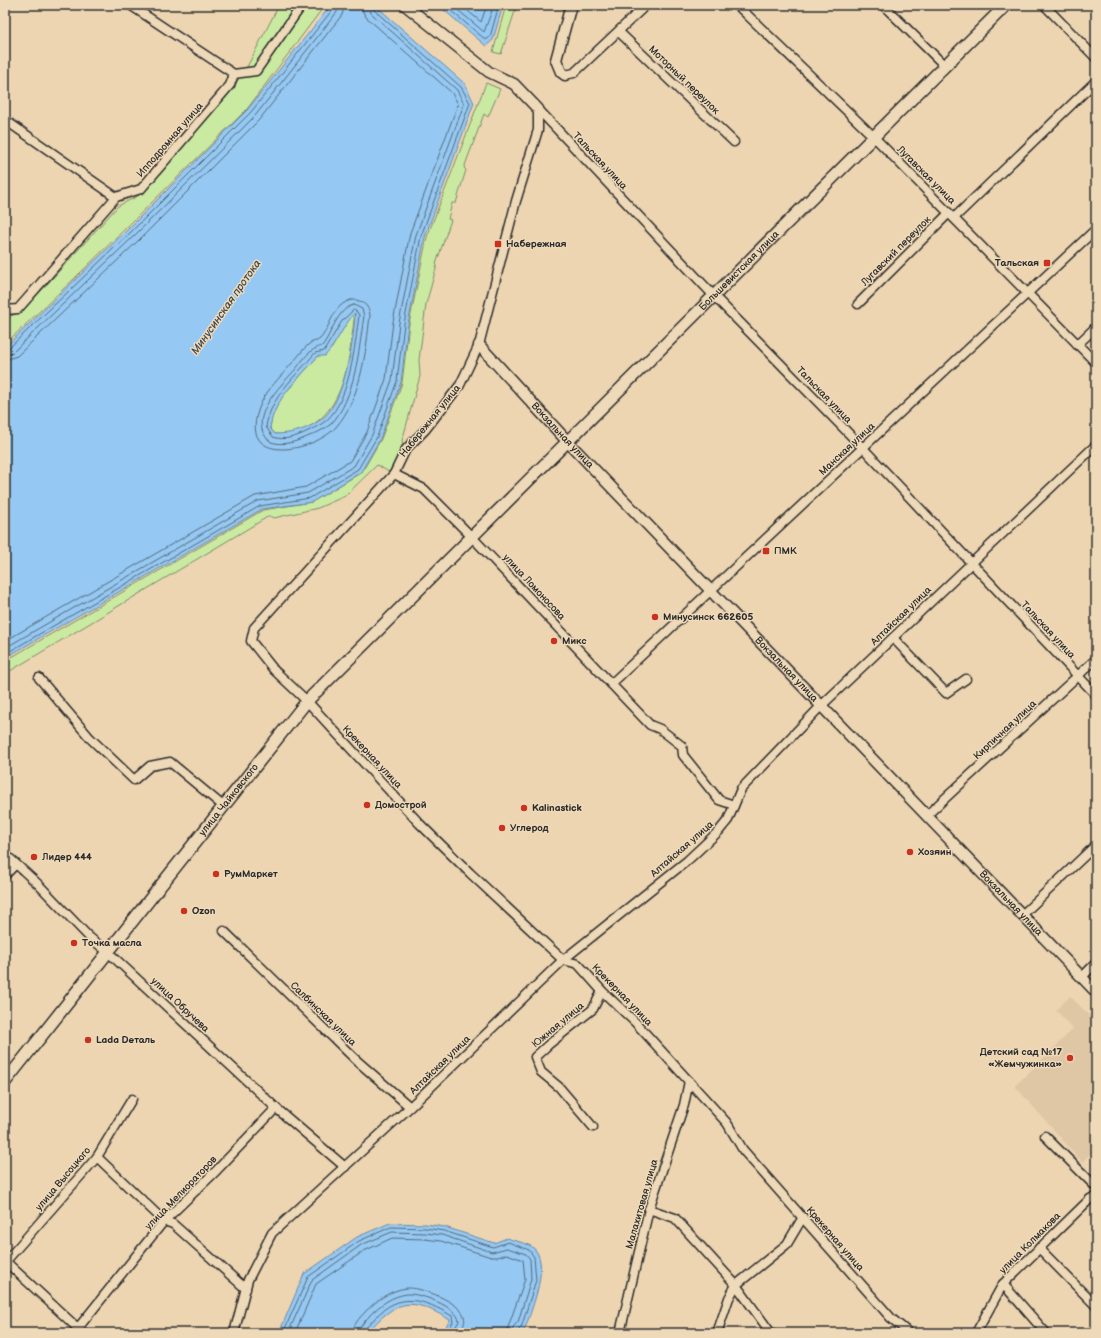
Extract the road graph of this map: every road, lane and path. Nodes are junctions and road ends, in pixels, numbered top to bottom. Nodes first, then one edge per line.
1 (130, 5) edge
2 (302, 5) edge
3 (404, 5) edge
4 (571, 5) edge
5 (646, 5) edge
6 (738, 5) edge
7 (883, 5) edge
8 (1006, 5) edge
9 (1044, 5) edge
10 (619, 32) junction
11 (1096, 58) edge
12 (944, 65) junction
13 (234, 74) junction
14 (565, 75) joint
15 (1096, 81) edge
16 (538, 109) junction
17 (5, 120) edge
18 (553, 125) junction
19 (538, 130) junction
20 (874, 137) junction
21 (734, 142) dead end
22 (116, 197) junction
23 (952, 215) junction
24 (1096, 228) edge
25 (1028, 293) junction
26 (714, 296) junction
27 (858, 304) dead end
28 (5, 310) edge
29 (1096, 327) edge
30 (1077, 344) junction
31 (479, 345) junction
32 (1096, 364) edge
33 (568, 442) junction
34 (1096, 445) edge
35 (862, 448) junction
36 (394, 474) junction
37 (472, 537) junction
38 (971, 562) junction
39 (710, 590) junction
40 (893, 638) junction
41 (251, 641) joint
42 (1096, 659) edge
43 (1078, 676) junction
44 (38, 678) dead end
45 (966, 679) dead end
46 (612, 684) junction
47 (1096, 695) edge
48 (307, 701) junction
49 (822, 705) junction
50 (734, 805) junction
51 (223, 806) junction
52 (927, 815) junction
53 (1096, 845) edge
54 (5, 854) edge
55 (15, 865) junction
56 (5, 875) edge
57 (1022, 915) junction
58 (224, 931) dead end
59 (108, 952) junction
60 (563, 960) junction
61 (1096, 964) edge
62 (1082, 977) junction
63 (602, 991) junction
64 (1096, 992) edge
65 (689, 1081) junction
66 (5, 1082) edge
67 (132, 1100) dead end
68 (410, 1107) junction
69 (276, 1108) junction
70 (593, 1127) dead end
71 (1045, 1136) dead end
72 (97, 1157) junction
73 (345, 1167) junction
74 (1096, 1187) edge
75 (1096, 1196) edge
76 (649, 1210) junction
77 (803, 1217) junction
78 (164, 1221) junction
79 (1039, 1248) junction
80 (5, 1263) edge
81 (1003, 1284) junction
82 (736, 1285) junction
83 (246, 1290) junction
84 (1096, 1306) edge
85 (78, 1331) edge
86 (234, 1333) edge
87 (620, 1333) edge
88 (717, 1333) edge
89 (771, 1333) edge
90 (909, 1333) edge
91 (976, 1333) edge
92 (1046, 1333) edge

1 - 13 street
2 - 13 street
3 - 16 street
4 - 14 street
5 - 10 street
6 - 20 street, Лугавская улица
7 - 12 street
8 - 12 main road, Большевистская улица
9 - 11 street
10 - 14 street
10 - 21 street, Моторный переулок
12 - 20 main road, Большевистская улица
13 - 22 street, Ипподромная улица
15 - 23 street, Лугавский переулок
16 - 18 street, Тальская улица
16 - 19 street, Набережная улица
17 - 22 street
18 - 19 street
18 - 26 street, Тальская улица
19 - 31 street, Набережная улица
20 - 23 street, Лугавская улица
20 - 26 main road, Большевистская улица
22 - 28 street
23 - 25 street, Лугавская улица
23 - 27 street, Лугавский переулок
24 - 25 street, Манская улица
25 - 30 street, Лугавская улица
25 - 35 street, Манская улица
26 - 33 main road, Большевистская улица
26 - 35 street, Тальская улица
29 - 30 street
30 - 32 street, Лугавская улица
31 - 33 street, Вокзальная улица
31 - 36 street, Набережная улица
33 - 37 main road, Большевистская улица
33 - 39 street, Вокзальная улица
34 - 38 street, Алтайская улица
35 - 38 street, Тальская улица
35 - 39 street, Манская улица
36 - 37 street, улица Ломоносова
36 - 41 street, Набережная улица
37 - 46 street, улица Ломоносова
37 - 48 main road, улица Чайковского
38 - 40 street, Алтайская улица
38 - 43 street, Тальская улица
39 - 46 street, Манская улица
39 - 49 street, Вокзальная улица
40 - 45 street
40 - 49 street, Алтайская улица
41 - 48 street, Крекерная улица
42 - 43 street, Кирпичная улица
43 - 47 street, Тальская улица
43 - 52 street, Кирпичная улица
44 - 51 street
46 - 50 street, улица Ломоносова
48 - 51 main road, улица Чайковского
48 - 60 street, Крекерная улица
49 - 50 street, Алтайская улица
49 - 52 street, Вокзальная улица
50 - 60 street, Алтайская улица
51 - 59 main road, улица Чайковского
52 - 57 street, Вокзальная улица
53 - 57 street
54 - 55 street, улица Обручева
55 - 56 street
55 - 59 street, улица Обручева
57 - 62 street, Вокзальная улица
58 - 68 street, Салбинская улица
59 - 66 main road, улица Чайковского
59 - 69 street, улица Обручева
60 - 63 street, Крекерная улица
60 - 68 street, Алтайская улица
61 - 62 street
62 - 64 street, Вокзальная улица
63 - 65 street, Крекерная улица
63 - 70 street, Южная улица
65 - 76 street, Малахитовая улица
65 - 77 street, Крекерная улица
67 - 72 street, улица Высоцкого
68 - 73 street, Алтайская улица
69 - 73 street, улица Обручева
69 - 78 street, улица Мелиораторов
71 - 74 street
72 - 78 street
72 - 80 street, улица Высоцкого
73 - 83 street, Алтайская улица
75 - 79 street, улица Колмакова
76 - 82 street
76 - 87 street, Малахитовая улица
77 - 82 street
77 - 90 street, Крекерная улица
78 - 83 street
78 - 85 street, улица Мелиораторов
79 - 81 street, улица Колмакова
79 - 84 street
80 - 85 street
81 - 91 street, улица Колмакова
81 - 92 street
82 - 88 street
82 - 89 street
83 - 86 street, Алтайская улица

